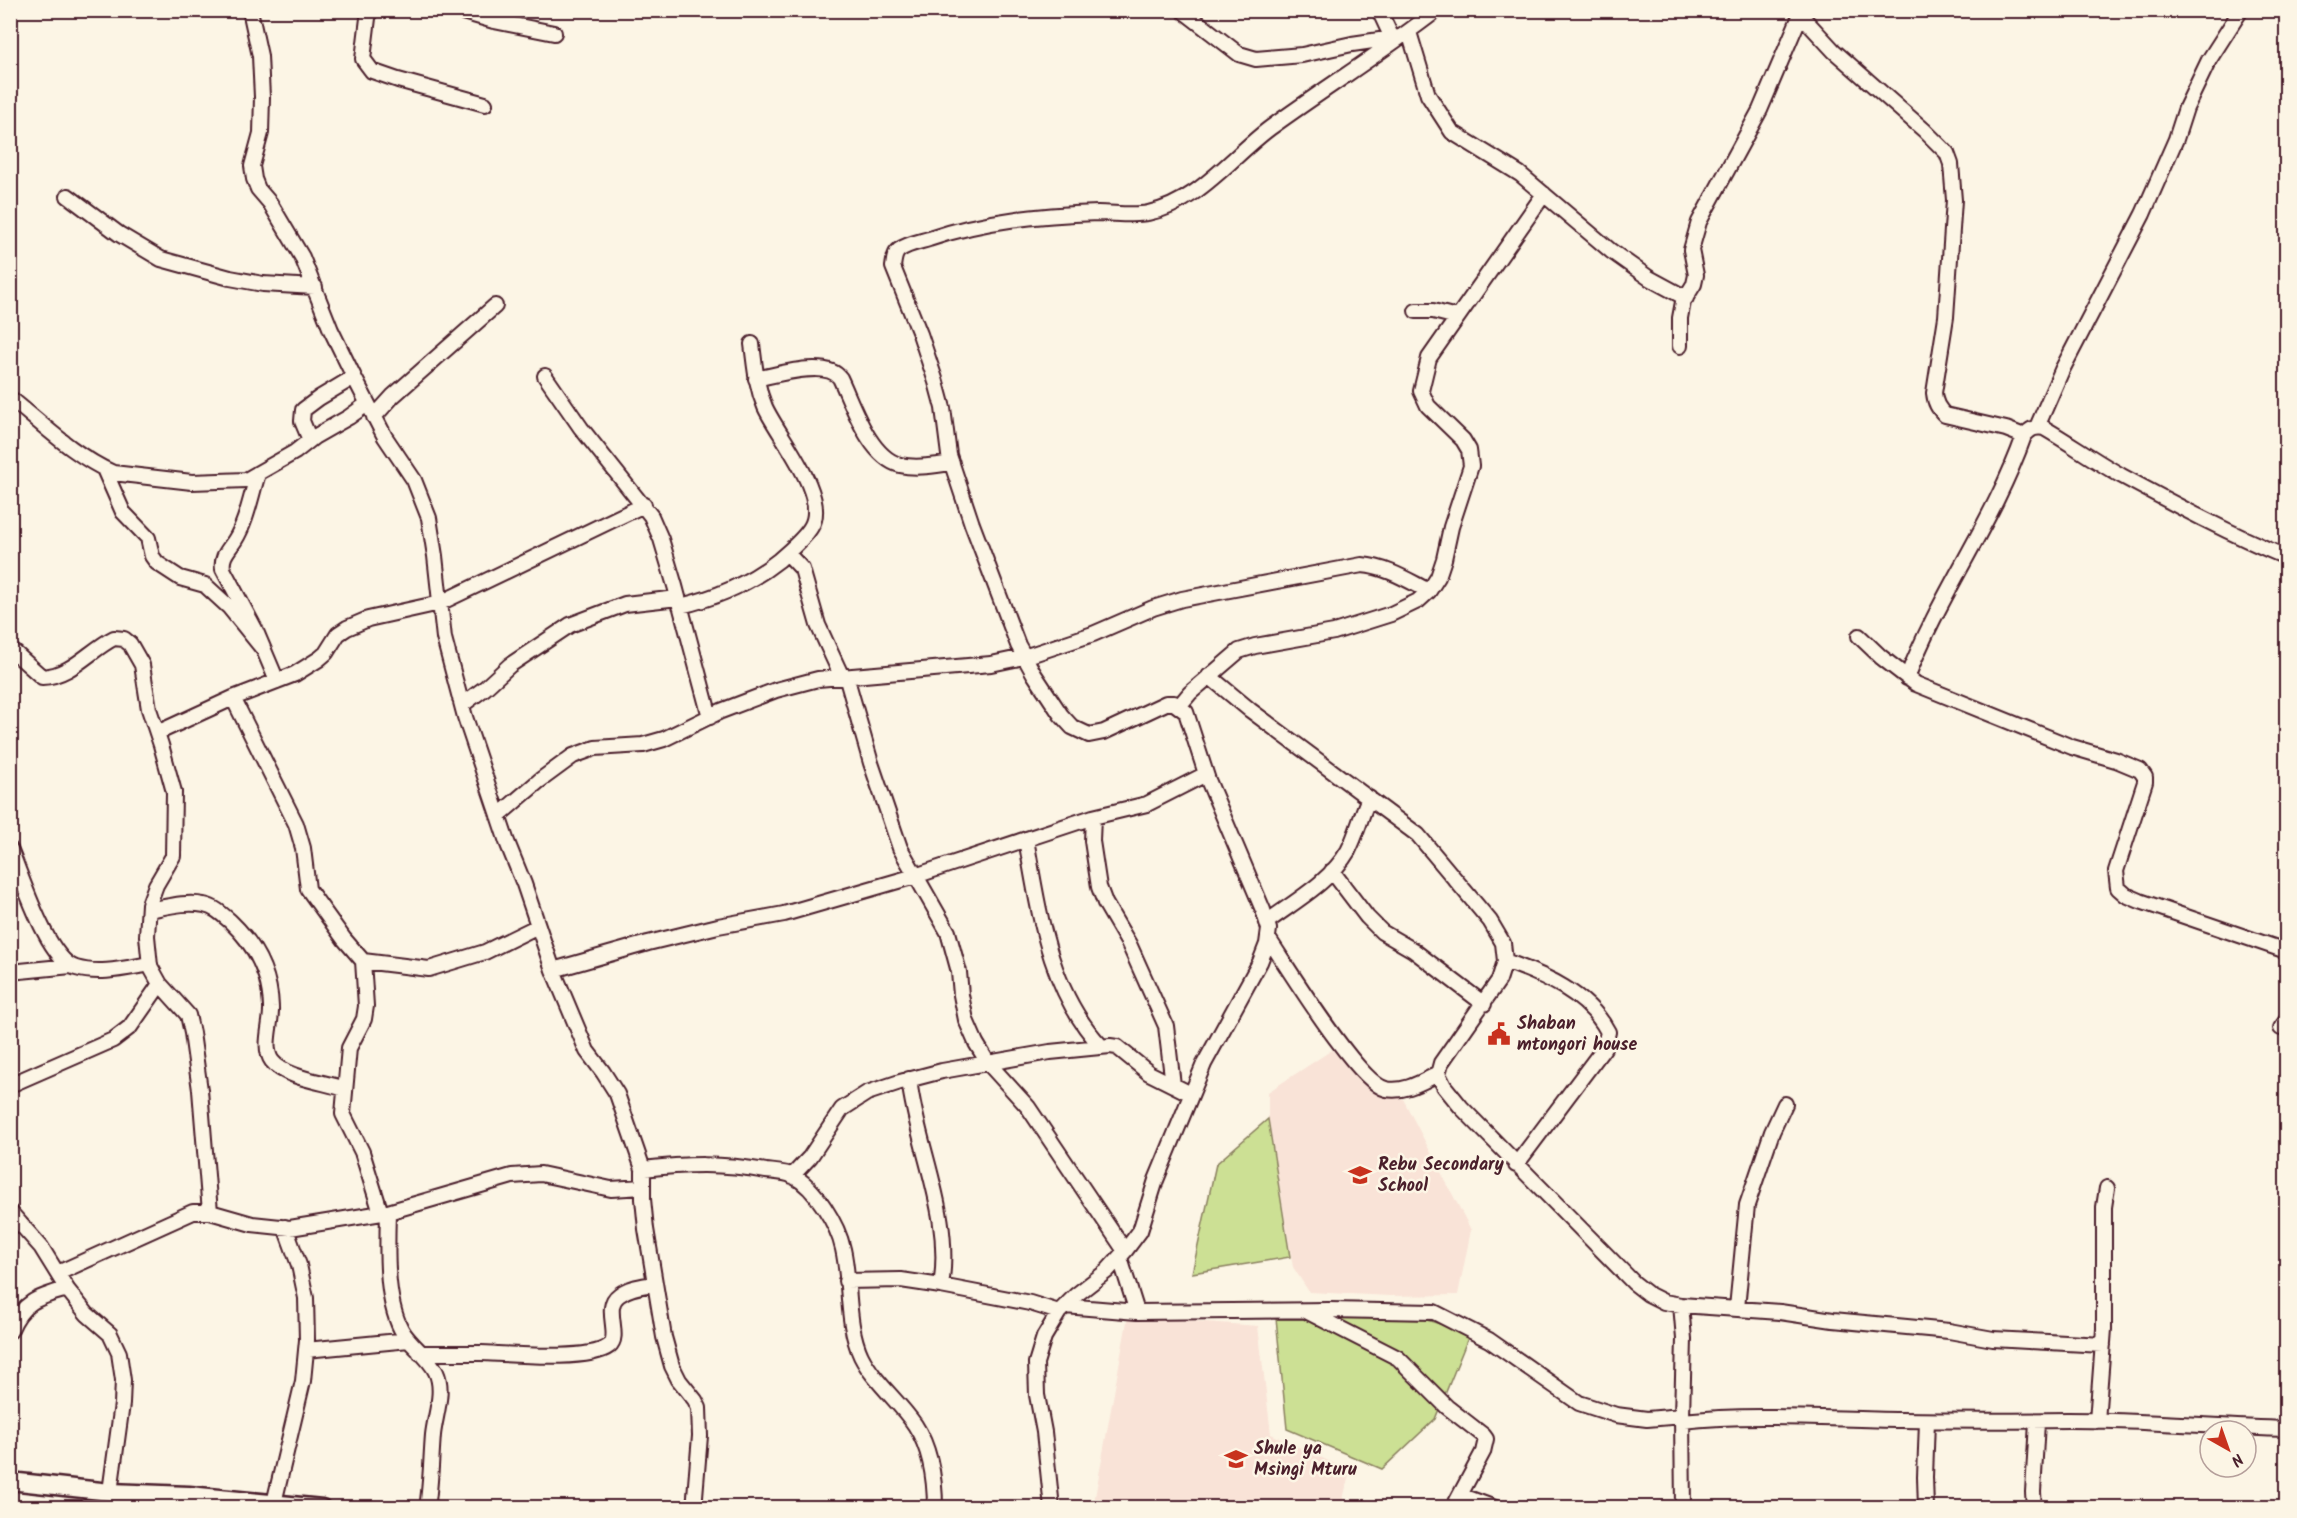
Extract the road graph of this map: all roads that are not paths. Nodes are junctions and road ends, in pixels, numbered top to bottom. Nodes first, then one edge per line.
1 (250, 10) edge
2 (369, 10) edge
3 (456, 10) edge
4 (1182, 10) edge
5 (1379, 10) edge
6 (1437, 10) edge
7 (2241, 10) edge
8 (1798, 13) edge
9 (554, 33) dead end
10 (1401, 36) junction
11 (485, 105) dead end
12 (1544, 194) junction
13 (68, 195) dead end
14 (315, 287) junction
15 (1686, 298) junction
16 (495, 306) dead end
17 (1416, 311) dead end
18 (1457, 317) junction
19 (752, 344) dead end
20 (1680, 346) dead end
21 (545, 376) dead end
22 (354, 377) junction
23 (756, 379) junction
24 (10, 398) edge
25 (367, 404) junction
26 (374, 417) junction
27 (2037, 427) junction
28 (2024, 436) junction
29 (310, 440) junction
30 (952, 463) junction
31 (104, 469) junction
32 (258, 474) junction
33 (644, 506) junction
34 (787, 553) junction
35 (2286, 557) edge
36 (1429, 591) junction
37 (679, 602) junction
38 (440, 603) junction
39 (1859, 636) dead end
40 (263, 649) junction
41 (10, 651) edge
42 (1024, 657) junction
43 (1209, 676) junction
44 (844, 677) junction
45 (1907, 678) junction
46 (277, 681) junction
47 (233, 698) junction
48 (462, 705) junction
49 (1180, 705) junction
50 (710, 717) junction
51 (157, 733) junction
52 (1206, 774) junction
53 (1369, 798) junction
54 (498, 816) junction
55 (1093, 817) junction
56 (1026, 839) junction
57 (10, 849) edge
58 (1332, 871) junction
59 (915, 876) junction
60 (149, 910) junction
61 (1267, 922) junction
62 (538, 926) junction
63 (1268, 938) junction
64 (2286, 951) edge
65 (363, 961) junction
66 (1505, 961) junction
67 (150, 964) junction
68 (71, 966) junction
69 (553, 970) junction
70 (10, 972) edge
71 (160, 984) junction
72 (1484, 1004) junction
73 (1102, 1047) junction
74 (988, 1063) junction
75 (1438, 1074) junction
76 (909, 1079) junction
77 (10, 1085) edge
78 (1173, 1085) junction
79 (345, 1089) junction
80 (1191, 1094) junction
81 (1785, 1104) dead end
82 (1516, 1165) junction
83 (644, 1169) junction
84 (792, 1176) junction
85 (643, 1187) junction
86 (2107, 1188) dead end
87 (10, 1212) edge
88 (210, 1212) junction
89 (385, 1212) junction
90 (285, 1227) junction
91 (1123, 1254) junction
92 (57, 1273) junction
93 (846, 1281) junction
94 (654, 1284) junction
95 (941, 1286) junction
96 (67, 1289) junction
97 (1681, 1305) junction
98 (1737, 1308) junction
99 (1062, 1309) junction
100 (1304, 1310) junction
101 (1137, 1312) junction
102 (10, 1331) edge
103 (409, 1340) junction
104 (2103, 1345) junction
105 (306, 1350) junction
106 (420, 1353) junction
107 (1682, 1419) junction
108 (1927, 1421) junction
109 (2097, 1421) junction
110 (2037, 1422) junction
111 (2286, 1429) edge
112 (10, 1481) edge
113 (110, 1492) junction
114 (188, 1501) edge
115 (1456, 1501) edge
116 (274, 1503) junction
117 (322, 1508) edge
118 (427, 1508) edge
119 (694, 1508) edge
120 (935, 1508) edge
121 (1052, 1508) edge
122 (1495, 1508) edge
123 (1683, 1508) edge
124 (1926, 1508) edge
125 (2034, 1508) edge

1 - 14 street
2 - 11 street
3 - 9 street
4 - 10 street
5 - 10 street
6 - 10 street
7 - 27 street
8 - 15 street
8 - 28 street
10 - 12 street
10 - 30 street
12 - 15 street
12 - 18 street
13 - 14 street
14 - 22 street
15 - 20 street
16 - 26 street
17 - 18 street
18 - 36 street
19 - 23 street
21 - 33 street
22 - 25 street
22 - 29 street
23 - 30 street
23 - 34 street
24 - 31 street
25 - 26 street
25 - 29 street
26 - 38 street
27 - 28 street
27 - 35 street
28 - 45 street
29 - 32 street
30 - 42 street
31 - 32 street
31 - 40 street
32 - 40 street
33 - 37 street
33 - 38 street
34 - 37 street
34 - 44 street
36 - 42 street
36 - 43 street
37 - 48 street
37 - 50 street
38 - 46 street
38 - 48 street
39 - 45 street
40 - 46 street
41 - 51 street
42 - 44 street
42 - 49 street
43 - 49 street
43 - 53 street
44 - 50 street
44 - 59 street
45 - 64 street
46 - 47 street
47 - 51 street
47 - 65 street
48 - 54 street
49 - 52 street
50 - 54 street
51 - 60 street
52 - 55 street
52 - 61 street
53 - 58 street
53 - 66 street
54 - 62 street
55 - 56 street
55 - 78 street
56 - 59 street
56 - 73 street
57 - 68 street
58 - 61 street
58 - 72 street
59 - 69 street
59 - 74 street
60 - 67 street
60 - 79 street
61 - 63 street
62 - 65 street
62 - 69 street
63 - 75 street
63 - 80 street
65 - 79 street
66 - 72 street
66 - 82 street
67 - 68 street
67 - 71 street
68 - 70 street
69 - 83 street
71 - 77 street
71 - 88 street
72 - 75 street
73 - 74 street
73 - 78 street
74 - 76 street
74 - 91 street
75 - 82 street
76 - 84 street
76 - 95 street
78 - 80 street
79 - 89 street
80 - 91 street
81 - 98 street
82 - 97 street
83 - 84 street
83 - 85 street
84 - 93 street
85 - 89 street
85 - 94 street
86 - 104 street
87 - 92 street
88 - 90 street
88 - 92 street
89 - 90 street
89 - 103 street
90 - 105 street
91 - 99 street
91 - 101 street
92 - 96 street
93 - 95 street
93 - 120 street
94 - 106 street
94 - 119 street
95 - 99 street
96 - 102 street
96 - 113 street
97 - 98 street
97 - 107 street
98 - 104 street
99 - 101 street
99 - 121 street
100 - 101 street
100 - 107 street
100 - 115 street
103 - 105 street
103 - 106 street
104 - 109 street
105 - 116 street
106 - 118 street
107 - 108 street
107 - 123 street
108 - 110 street
108 - 124 street
109 - 110 street
109 - 111 street
110 - 125 street
112 - 113 main road
113 - 114 main road
114 - 116 main road
115 - 122 street
116 - 117 main road

